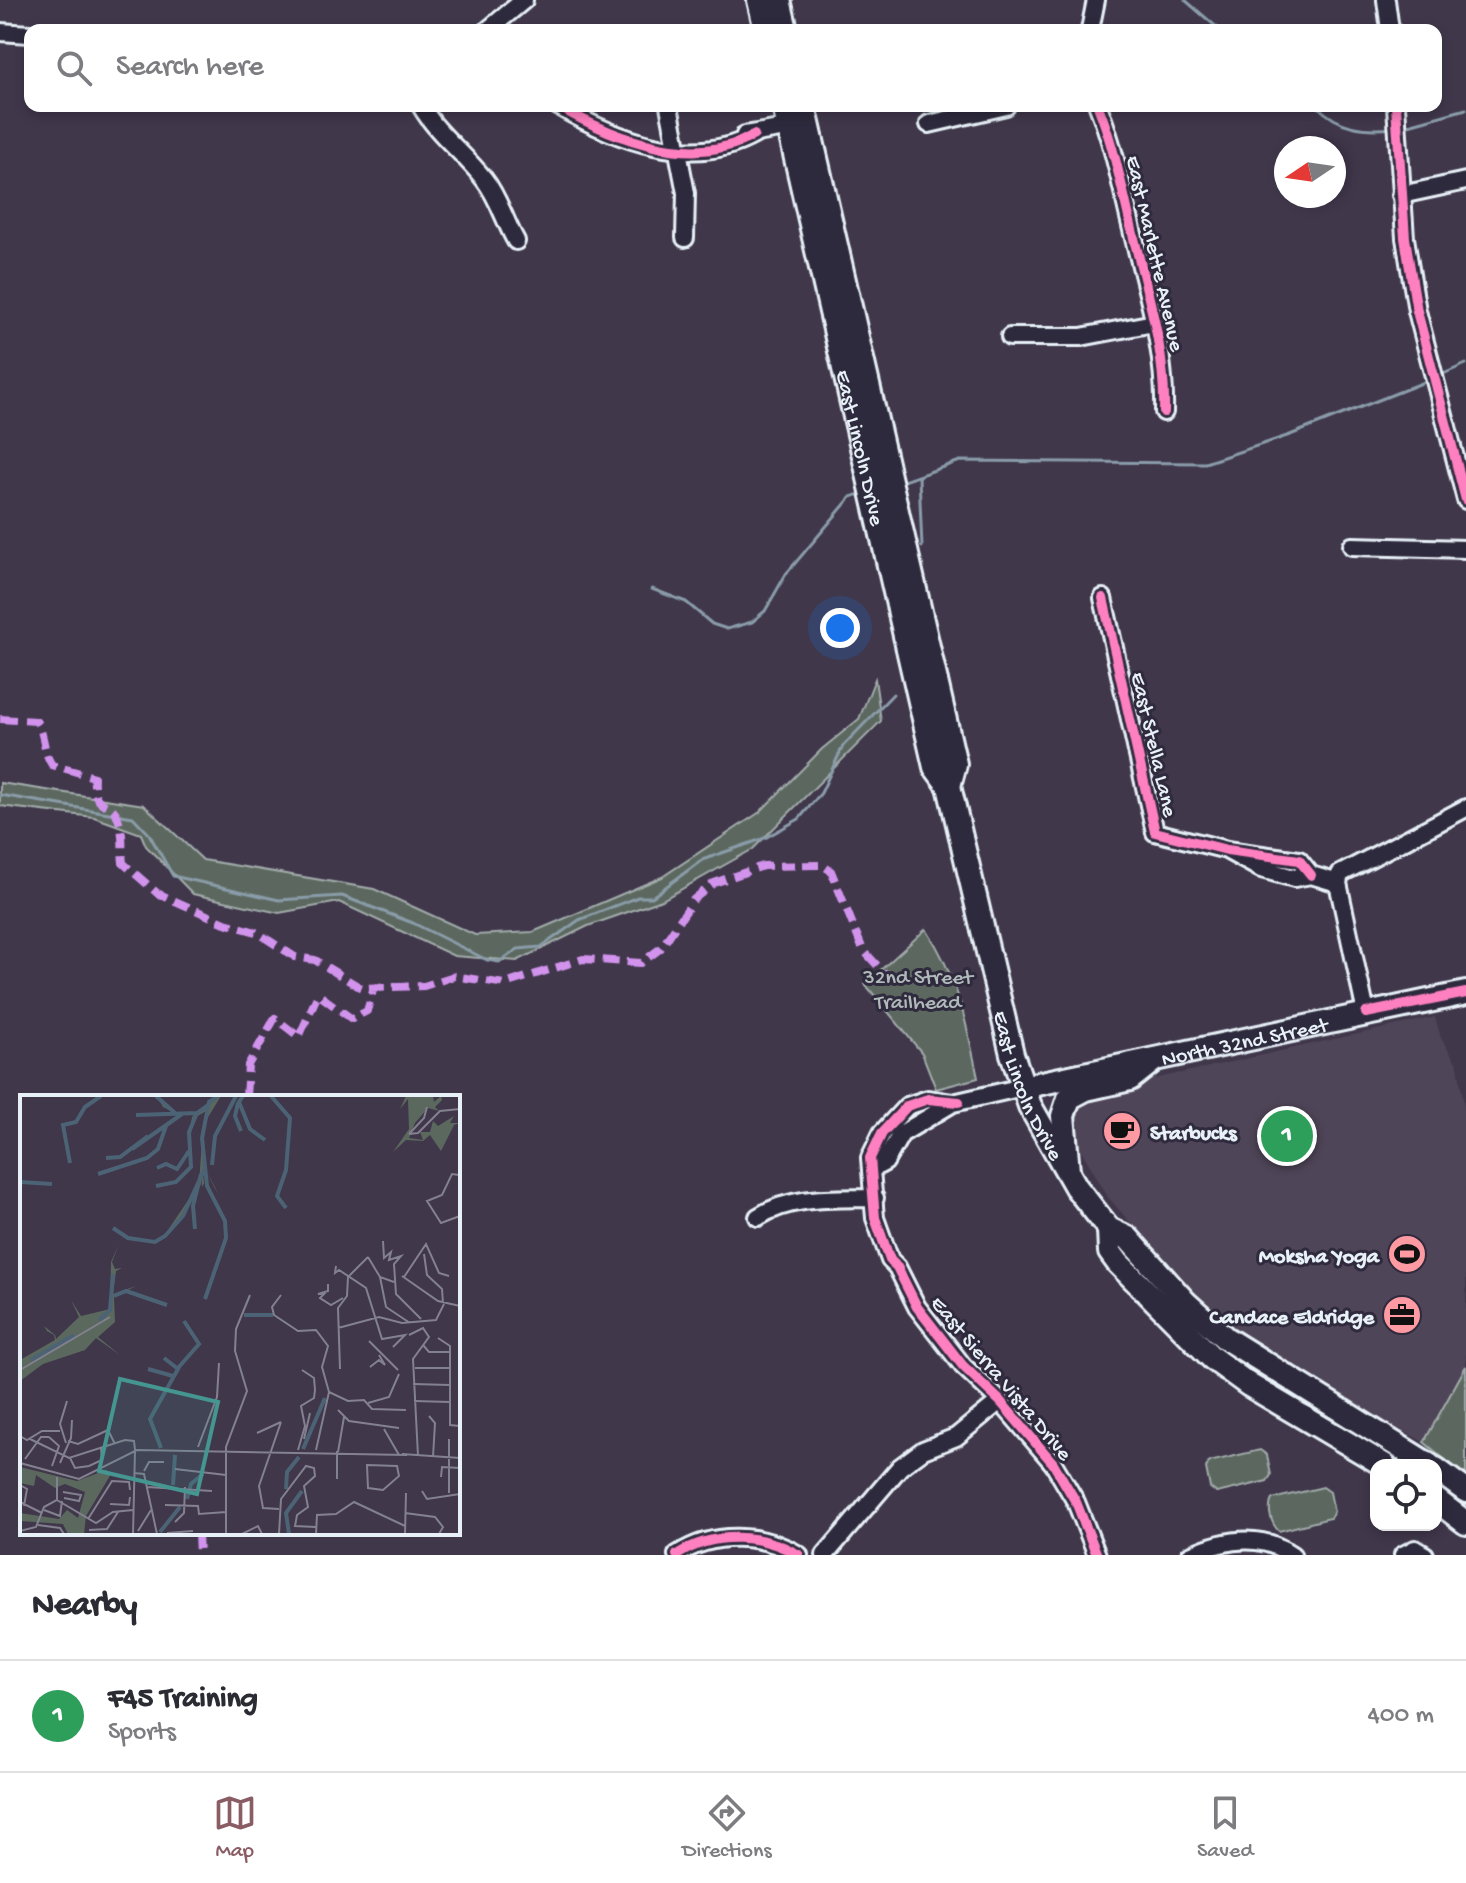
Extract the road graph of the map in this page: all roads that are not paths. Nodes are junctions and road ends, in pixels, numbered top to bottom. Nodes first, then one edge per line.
1 (524, 0) edge
2 (759, 0) edge
3 (779, 0) edge
4 (1096, 0) edge
5 (1386, 0) edge
6 (495, 24) edge
7 (765, 24) edge
8 (785, 24) edge
9 (1091, 24) edge
10 (1389, 24) edge
11 (0, 32) edge
12 (24, 34) edge
13 (425, 112) edge
14 (569, 112) edge
15 (671, 112) edge
16 (980, 112) edge
17 (1100, 112) edge
18 (1396, 112) edge
19 (796, 116) edge
20 (929, 124) dead end
21 (686, 149) junction
22 (1466, 181) edge
23 (1401, 195) junction
24 (685, 238) dead end
25 (516, 241) dead end
26 (1154, 323) junction
27 (1010, 337) dead end
28 (1164, 412) dead end
29 (1466, 500) edge
30 (1352, 546) dead end
31 (1466, 549) edge
32 (1103, 598) dead end
33 (1466, 808) edge
34 (1338, 883) junction
35 (1466, 993) edge
36 (1366, 1013) junction
37 (1157, 1057) junction
38 (1023, 1087) junction
39 (1069, 1176) junction
40 (875, 1198) junction
41 (758, 1217) dead end
42 (1109, 1229) junction
43 (1000, 1401) junction
44 (1374, 1459) edge
45 (1419, 1459) edge
46 (1442, 1473) edge
47 (1466, 1491) edge
48 (1442, 1505) edge
49 (1466, 1523) edge
50 (677, 1555) edge
51 (799, 1555) edge
52 (825, 1555) edge
53 (1097, 1555) edge
54 (1190, 1555) edge
55 (1292, 1555) edge
56 (1403, 1555) edge
57 (1425, 1555) edge

1 - 6 street
2 - 7 main road
3 - 8 main road
4 - 9 street
5 - 10 street
11 - 12 street
13 - 25 street
14 - 21 street
15 - 21 street
16 - 20 street
17 - 26 street, East Marlette Avenue
18 - 23 street
19 - 21 street
19 - 38 main road, East Lincoln Drive
21 - 24 street
22 - 23 street
23 - 29 street
26 - 27 street
26 - 28 street, East Marlette Avenue
30 - 31 street
32 - 34 street, East Stella Lane
33 - 34 street
34 - 36 street
35 - 36 main road, North 32nd Street
36 - 37 main road, North 32nd Street
37 - 38 main road, North 32nd Street
37 - 39 main road
38 - 39 main road, East Lincoln Drive
38 - 40 street, East Sierra Vista Drive
39 - 42 main road, East Lincoln Drive
40 - 41 street
40 - 43 street, East Sierra Vista Drive
42 - 44 main road, East Lincoln Drive
42 - 45 main road, East Lincoln Drive
43 - 52 street
43 - 53 street, East Sierra Vista Drive
46 - 47 main road
48 - 49 main road
50 - 51 street
54 - 55 street
56 - 57 street

